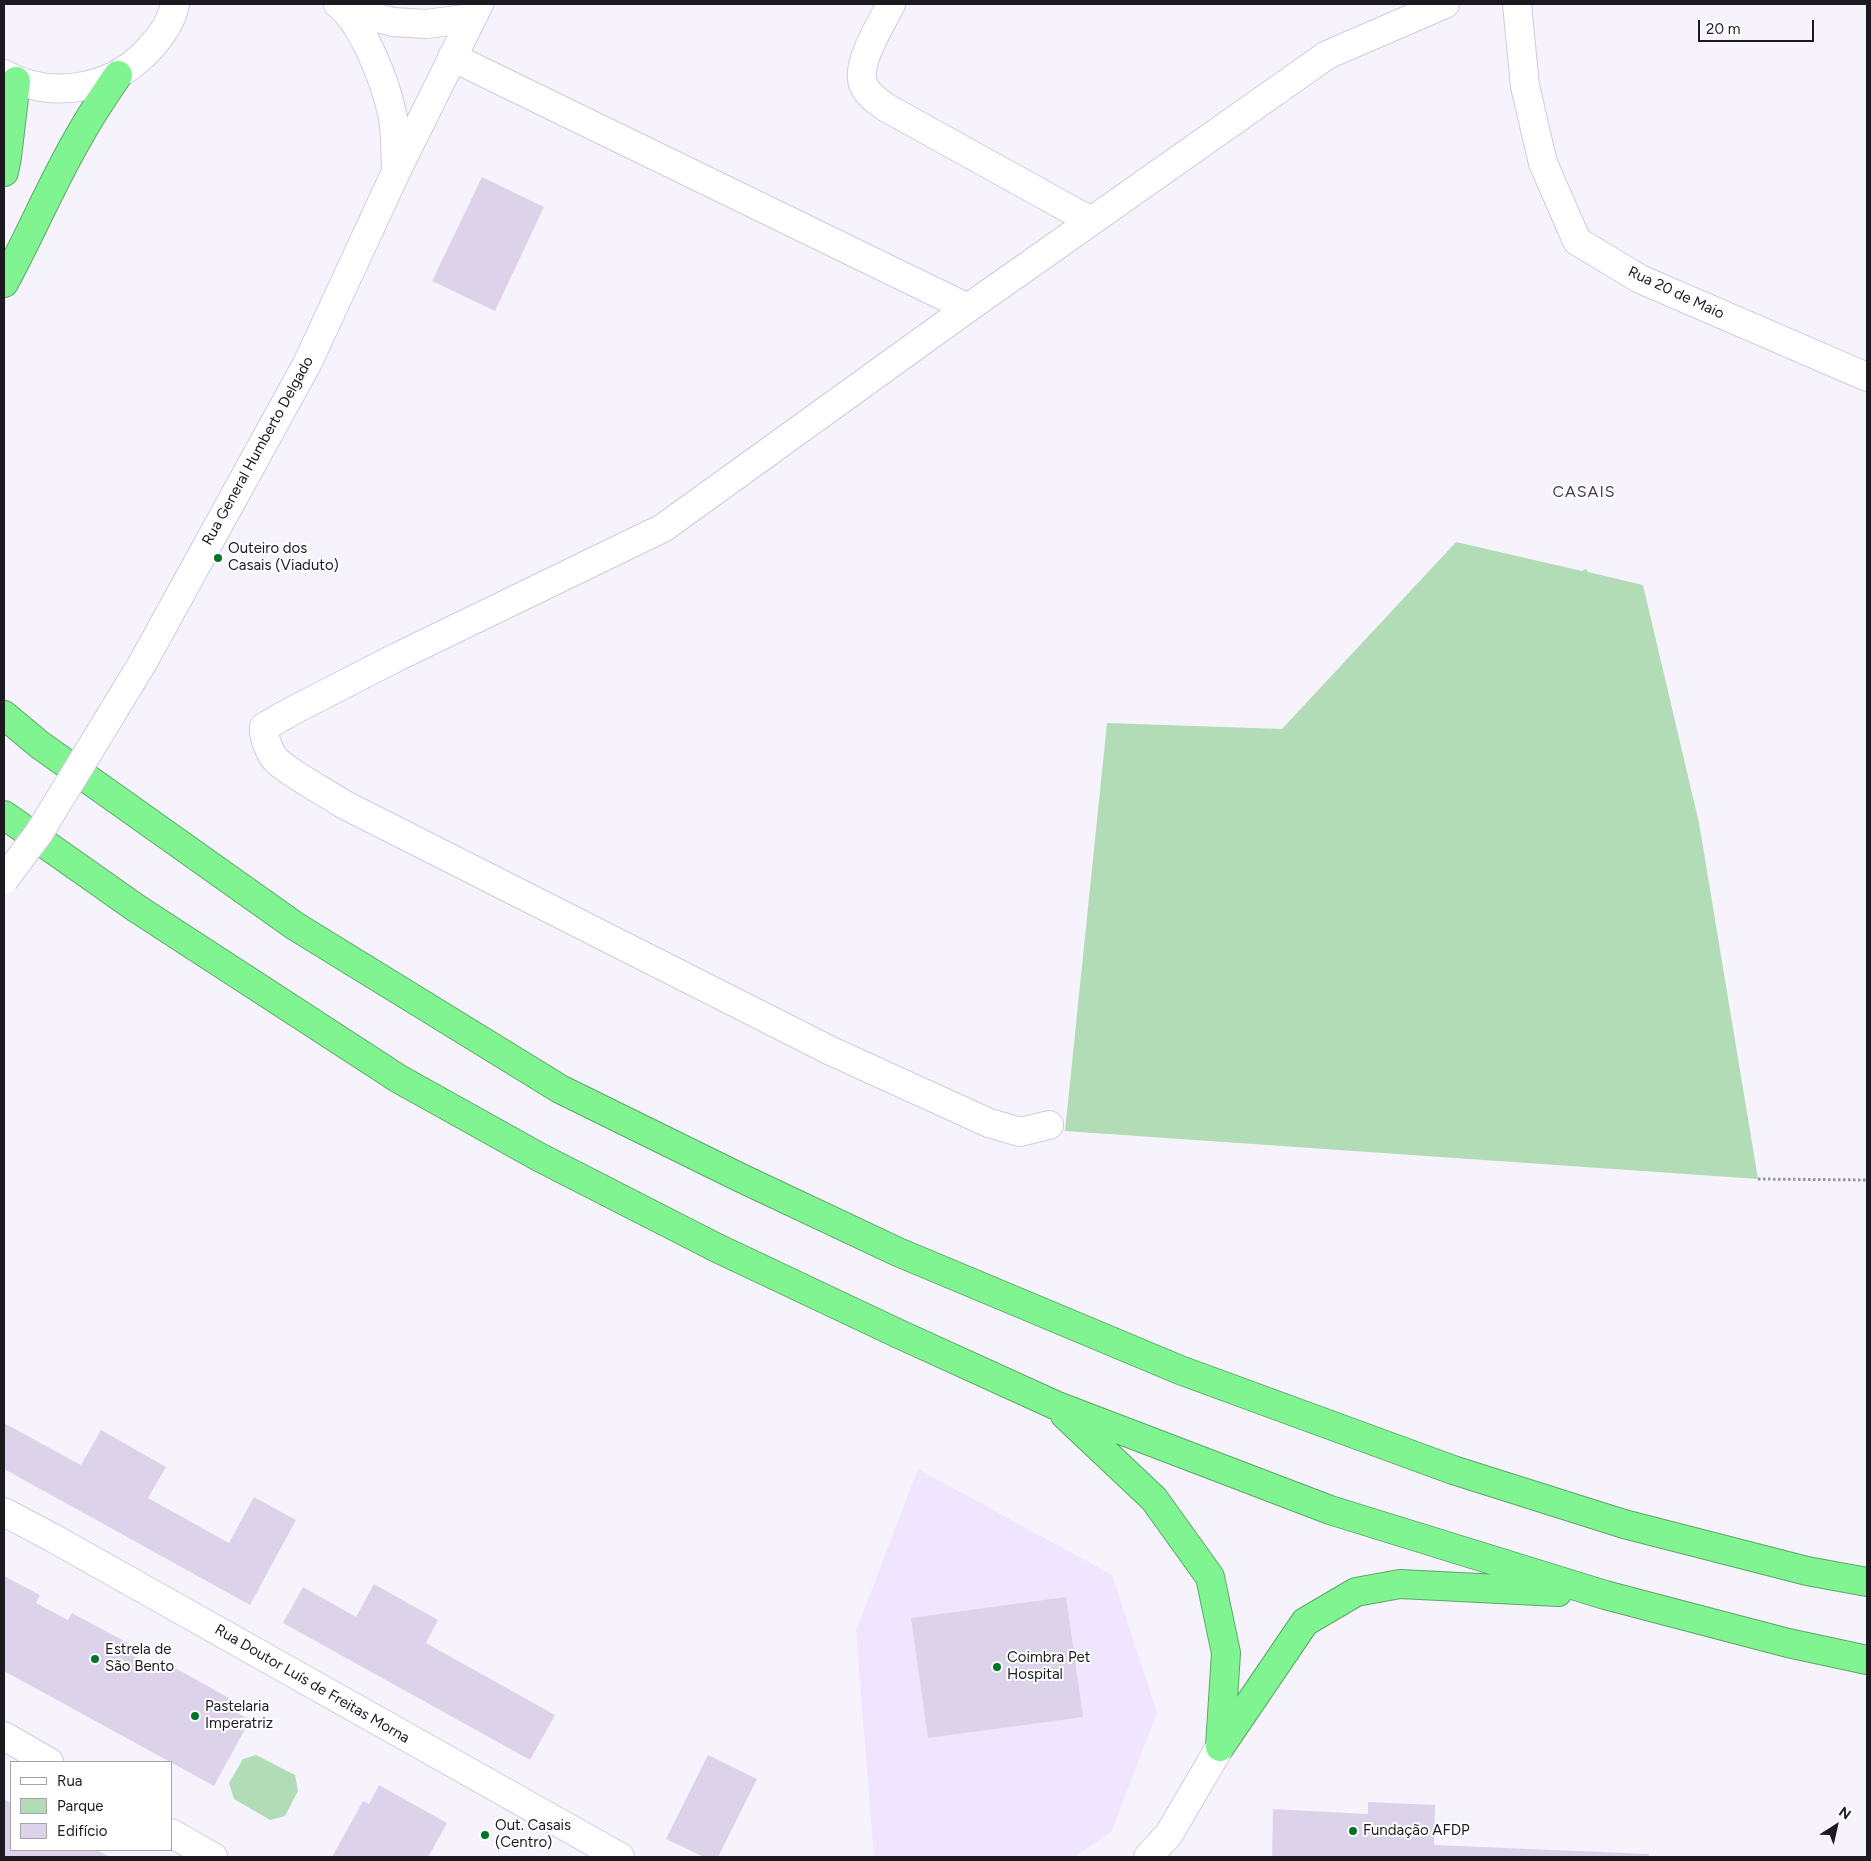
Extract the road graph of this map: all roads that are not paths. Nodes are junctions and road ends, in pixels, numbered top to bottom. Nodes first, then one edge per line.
1 (891, 4) edge
2 (1445, 4) edge
3 (1517, 4) edge
4 (179, 6) edge
5 (342, 7) edge
6 (472, 8) edge
7 (452, 57) junction
8 (118, 75) junction
9 (10, 77) edge
10 (4, 172) edge
11 (396, 172) junction
12 (1091, 221) junction
13 (4, 283) edge
14 (968, 308) junction
15 (1867, 377) edge
16 (4, 715) edge
17 (4, 815) edge
18 (4, 880) edge
19 (1049, 1125) dead end
20 (1055, 1405) junction
21 (4, 1512) edge
22 (1867, 1582) edge
23 (1605, 1595) junction
24 (1867, 1660) edge
25 (4, 1736) edge
26 (1220, 1747) junction
27 (47, 1761) edge
28 (172, 1834) edge
29 (214, 1857) edge
30 (620, 1857) edge
31 (1148, 1857) edge

1 - 12 street
2 - 12 street
3 - 15 street, Rua 20 de Maio
4 - 8 street
5 - 6 street
5 - 11 street
6 - 7 street, Rua General Humberto Delgado
7 - 11 street, Rua General Humberto Delgado
7 - 14 street
8 - 9 street
8 - 13 highway
9 - 10 highway
11 - 18 street, Rua General Humberto Delgado, bridge
12 - 14 street
14 - 19 street
16 - 22 highway
17 - 20 highway
20 - 23 highway
20 - 26 highway
21 - 30 street, Rua Doutor Luís de Freitas Morna
23 - 24 highway
23 - 26 highway
25 - 27 street
26 - 31 street
28 - 29 street

